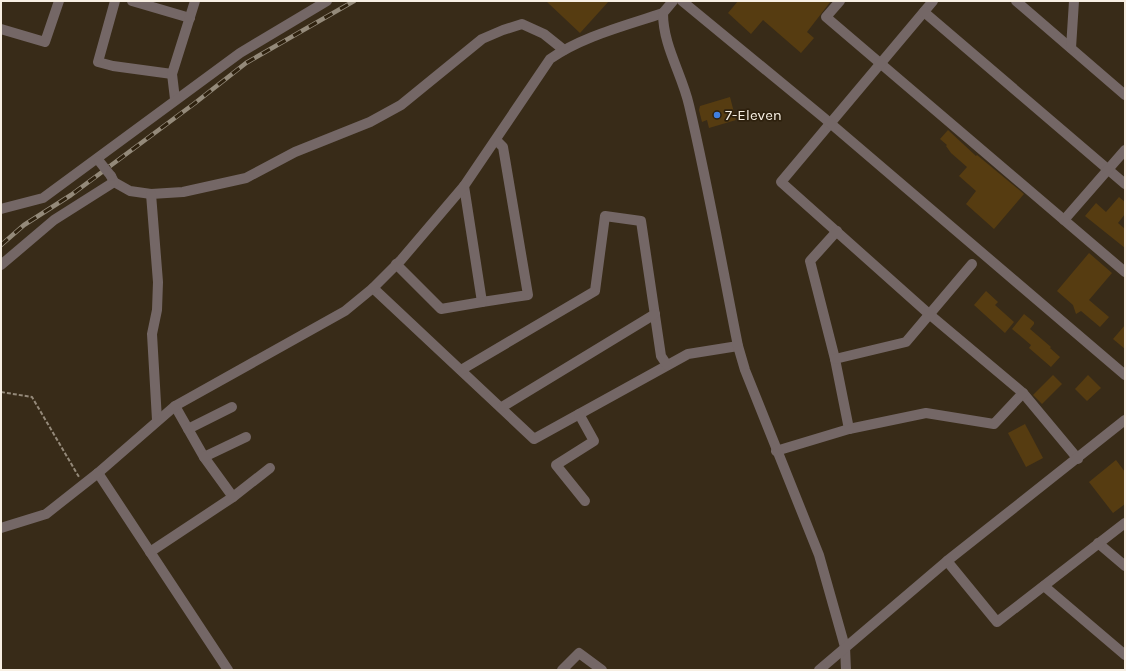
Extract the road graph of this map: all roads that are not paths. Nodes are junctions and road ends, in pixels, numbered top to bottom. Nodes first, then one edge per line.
1 (59, 1) edge
2 (115, 1) edge
3 (132, 1) edge
4 (195, 1) edge
5 (327, 1) edge
6 (673, 1) edge
7 (682, 1) edge
8 (840, 1) edge
9 (934, 1) edge
10 (1016, 1) edge
11 (1074, 1) edge
12 (924, 12) junction
13 (663, 13) junction
14 (190, 18) junction
15 (1, 29) edge
16 (1071, 48) junction
17 (564, 50) junction
18 (879, 64) junction
19 (172, 74) junction
20 (1125, 95) edge
21 (175, 99) junction
22 (830, 124) junction
23 (496, 140) junction
24 (1125, 150) edge
25 (98, 159) junction
26 (1108, 170) junction
27 (113, 179) junction
28 (1125, 184) edge
29 (464, 186) junction
30 (151, 194) junction
31 (1, 209) edge
32 (1064, 220) junction
33 (837, 231) junction
34 (396, 264) junction
35 (972, 264) dead end
36 (1, 265) edge
37 (1125, 272) edge
38 (374, 288) junction
39 (482, 302) junction
40 (655, 314) junction
41 (930, 314) junction
42 (738, 346) junction
43 (835, 359) junction
44 (667, 365) junction
45 (461, 370) junction
46 (1125, 375) edge
47 (1023, 393) junction
48 (176, 406) junction
49 (232, 407) dead end
50 (502, 407) junction
51 (579, 414) junction
52 (157, 420) junction
53 (1125, 420) edge
54 (188, 429) junction
55 (849, 429) junction
56 (246, 437) dead end
57 (776, 451) junction
58 (204, 457) junction
59 (1078, 458) junction
60 (270, 468) dead end
61 (98, 473) junction
62 (233, 497) junction
63 (585, 500) dead end
64 (1125, 523) edge
65 (1, 528) edge
66 (1098, 543) junction
67 (150, 552) junction
68 (947, 561) junction
69 (1125, 566) edge
70 (1044, 586) junction
71 (845, 647) junction
72 (1125, 655) edge
73 (228, 670) edge
74 (562, 670) edge
75 (602, 670) edge
76 (819, 670) edge
77 (846, 670) edge

1 - 15 street
2 - 19 street
3 - 14 street
4 - 14 street
5 - 21 street
6 - 13 street
7 - 22 street
8 - 18 street
9 - 12 street
10 - 16 street
11 - 16 street
12 - 18 street
12 - 26 street
13 - 17 street
13 - 42 street
14 - 19 street
16 - 20 street
17 - 23 street
17 - 30 street
18 - 22 street
18 - 32 street
19 - 21 street
21 - 25 street
22 - 33 street
22 - 46 street
23 - 29 street
23 - 39 street
24 - 26 street
25 - 27 street, bridge
25 - 31 street
26 - 28 street
26 - 32 street
27 - 30 street
27 - 36 street
29 - 34 street
29 - 39 street
30 - 52 street
32 - 37 street
33 - 41 street
33 - 43 street
34 - 38 street
34 - 39 street
35 - 41 street
38 - 45 street
38 - 48 street
40 - 44 street
40 - 45 street
40 - 50 street
41 - 43 street
41 - 47 street
42 - 44 street
42 - 57 street
43 - 55 street
44 - 51 street
45 - 50 street
47 - 55 street
47 - 59 street
48 - 52 street
48 - 54 street
49 - 54 street
50 - 51 street
51 - 63 street
52 - 61 street
53 - 59 street
54 - 58 street
55 - 57 street
56 - 58 street
57 - 71 street
58 - 62 street
59 - 68 street
60 - 62 street
61 - 65 street
61 - 67 street
62 - 67 street
64 - 66 street
66 - 69 street
66 - 70 street
67 - 73 street
68 - 70 street
68 - 71 street
70 - 72 street
71 - 76 street
71 - 77 street
74 - 75 street

